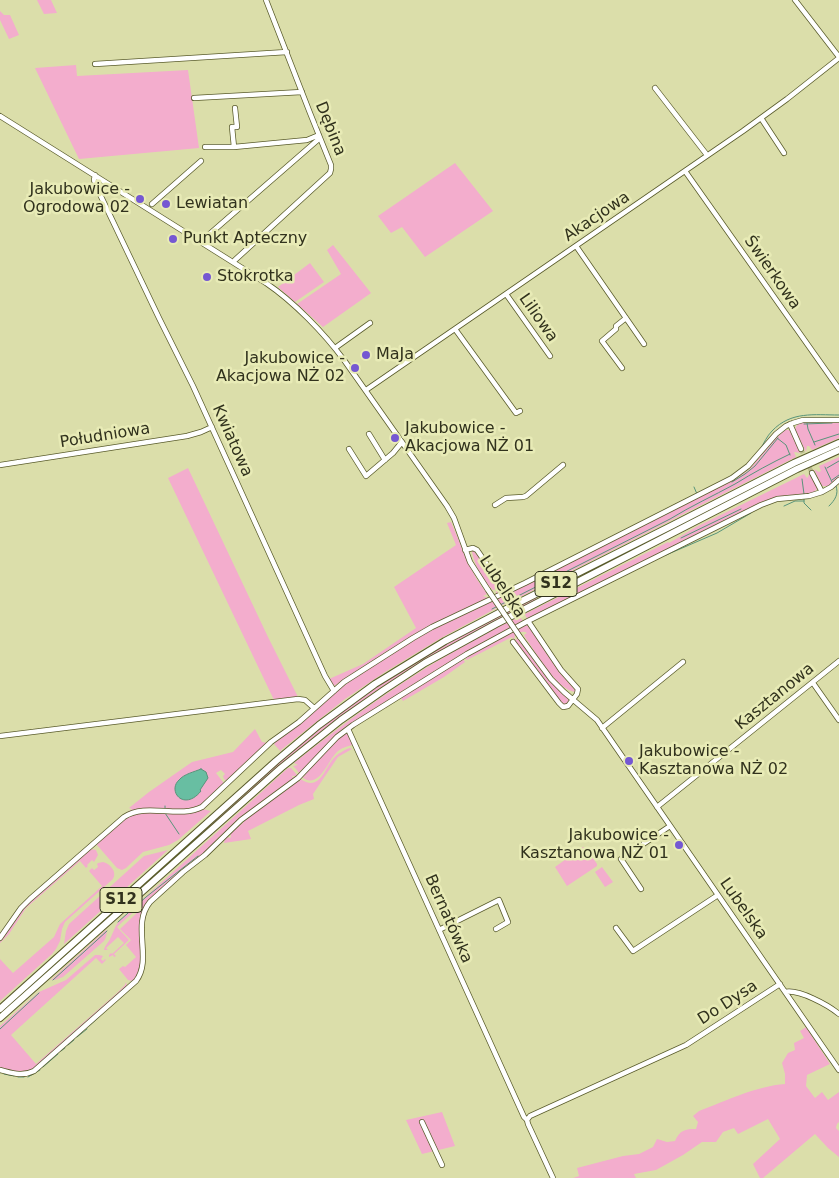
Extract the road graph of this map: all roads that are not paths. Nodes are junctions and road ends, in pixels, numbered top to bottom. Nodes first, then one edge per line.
1 (266, 0) edge
2 (795, 0) edge
3 (287, 52) junction
4 (839, 58) edge
5 (94, 64) dead end
6 (655, 88) dead end
7 (302, 92) junction
8 (194, 98) dead end
9 (236, 108) dead end
10 (0, 116) edge
11 (761, 118) junction
12 (320, 137) junction
13 (234, 146) junction
14 (205, 147) dead end
15 (784, 153) dead end
16 (708, 155) junction
17 (201, 161) dead end
18 (685, 171) junction
19 (95, 175) junction
20 (152, 204) dead end
21 (203, 242) junction
22 (576, 246) junction
23 (234, 262) junction
24 (506, 294) junction
25 (626, 318) junction
26 (370, 323) dead end
27 (455, 329) junction
28 (644, 344) dead end
29 (335, 348) junction
30 (550, 356) dead end
31 (622, 368) dead end
32 (839, 389) edge
33 (366, 390) junction
34 (520, 411) dead end
35 (839, 420) edge
36 (790, 424) junction
37 (212, 427) junction
38 (369, 434) dead end
39 (402, 442) junction
40 (839, 443) edge
41 (349, 449) dead end
42 (801, 449) tunnel mouth
43 (839, 450) edge
44 (385, 460) junction
45 (0, 465) edge
46 (563, 465) dead end
47 (812, 473) tunnel mouth
48 (839, 480) edge
49 (822, 492) junction
50 (495, 505) dead end
51 (465, 550) junction
52 (506, 592) junction
53 (528, 621) junction
54 (514, 642) dead end
55 (839, 661) edge
56 (683, 662) dead end
57 (813, 682) junction
58 (334, 691) junction
59 (573, 700) junction
60 (314, 708) junction
61 (839, 720) edge
62 (602, 728) junction
63 (348, 729) junction
64 (0, 736) edge
65 (657, 807) junction
66 (670, 826) junction
67 (641, 889) dead end
68 (718, 895) junction
69 (496, 928) dead end
70 (616, 928) dead end
71 (439, 930) junction
72 (0, 938) edge
73 (780, 984) junction
74 (785, 992) junction
75 (0, 1008) edge
76 (839, 1014) edge
77 (0, 1018) edge
78 (0, 1070) edge
79 (839, 1070) edge
80 (527, 1120) junction
81 (422, 1122) dead end
82 (442, 1165) dead end
83 (553, 1178) edge

1 - 3 street, Dębina
2 - 4 street
3 - 5 street
3 - 7 street, Dębina
4 - 11 street, Akacjowa
6 - 16 street
7 - 8 street
7 - 12 street, Dębina
9 - 13 street
10 - 19 street, Lubelska
11 - 15 street
11 - 16 street, Akacjowa
12 - 13 street
12 - 21 street
12 - 23 street, Dębina
13 - 14 street
16 - 18 street, Akacjowa
17 - 20 street
18 - 22 street, Akacjowa
18 - 32 street, Świerkowa
19 - 21 street, Lubelska
19 - 37 street, Kwiatowa
21 - 23 street, Lubelska
22 - 24 street, Akacjowa
22 - 25 street
23 - 29 street, Lubelska
24 - 27 street, Akacjowa
24 - 30 street, Liliowa
25 - 28 street
25 - 31 street
26 - 29 street
27 - 33 street, Akacjowa
27 - 34 street
29 - 33 street, Lubelska
33 - 39 street, Lubelska
35 - 36 street
36 - 42 street
36 - 52 street
37 - 45 street, Południowa
37 - 58 street, Kwiatowa
38 - 44 street
39 - 44 street
39 - 51 street, Lubelska
40 - 75 highway, S12
41 - 44 street
43 - 77 highway, S12
46 - 50 street
47 - 49 street
48 - 49 street
49 - 53 street
51 - 52 street
51 - 59 street, Lubelska, bridge
52 - 58 street
53 - 59 street
53 - 63 street
54 - 59 street
55 - 57 street, Kasztanowa
56 - 62 street
57 - 61 street
57 - 65 street, Kasztanowa
58 - 60 street
59 - 62 street, Lubelska
60 - 64 street
60 - 72 street
62 - 65 street, Lubelska
63 - 71 street, Bernatówka
63 - 78 street
65 - 66 street, Lubelska
66 - 67 street
66 - 68 street, Lubelska
68 - 70 street
68 - 73 street, Lubelska
69 - 71 street
71 - 80 street, Bernatówka
73 - 74 street, Lubelska
73 - 80 street, Do Dysa
74 - 76 street
74 - 79 street, Lubelska
80 - 83 street, Bernatówka
81 - 82 street

